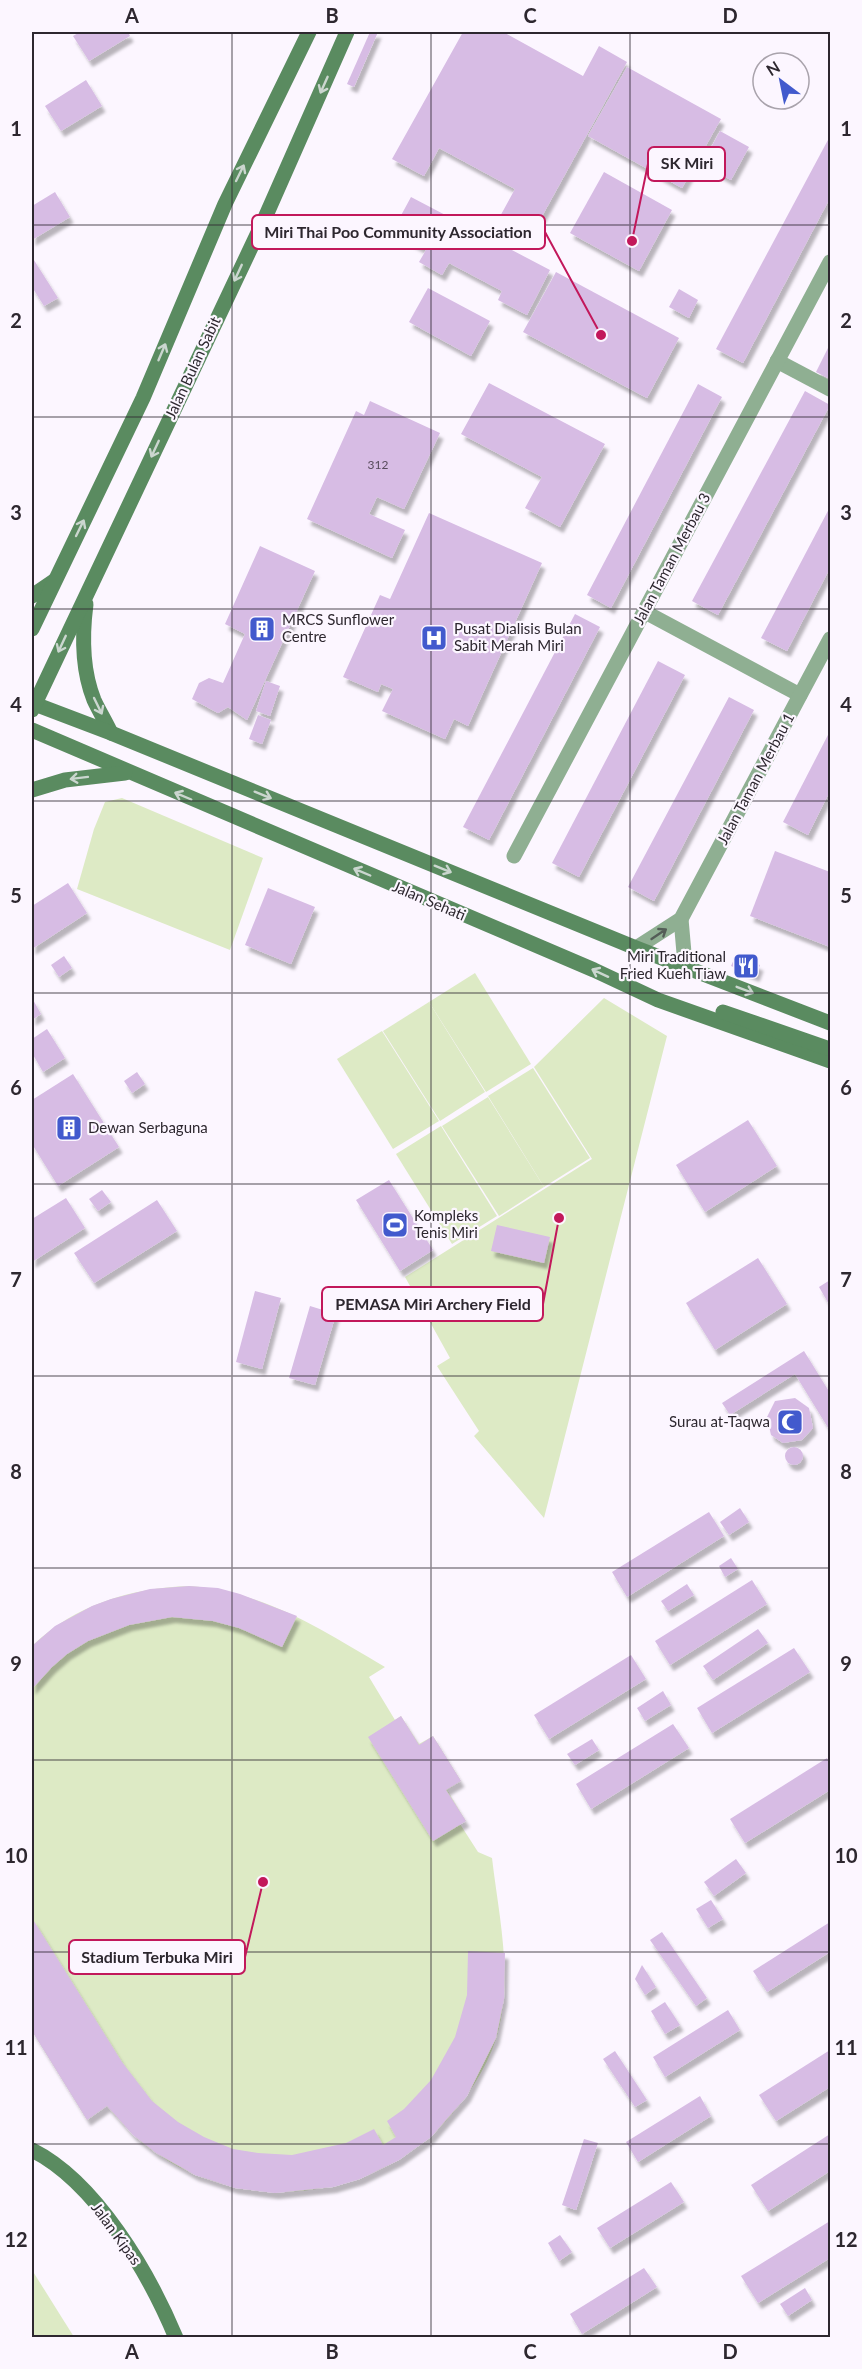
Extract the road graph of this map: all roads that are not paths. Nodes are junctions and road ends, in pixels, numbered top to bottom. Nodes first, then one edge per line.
1 (309, 32) edge
2 (347, 32) edge
3 (831, 262) edge
4 (777, 361) junction
5 (831, 389) edge
6 (55, 581) junction
7 (89, 587) junction
8 (32, 596) edge
9 (645, 612) junction
10 (32, 629) edge
11 (831, 639) edge
12 (800, 695) junction
13 (33, 705) edge
14 (32, 730) edge
15 (111, 733) junction
16 (128, 772) junction
17 (32, 790) edge
18 (514, 856) dead end
19 (681, 919) junction
20 (636, 948) junction
21 (690, 969) junction
22 (658, 1000) junction
23 (831, 1023) edge
24 (831, 1049) edge
25 (831, 1061) edge
26 (32, 2150) edge
27 (176, 2337) edge

6 -> 1 main road
2 -> 7 main road, Jalan Bulan Sabit
3 - 4 street, Jalan Taman Merbau 3
4 - 5 street
4 - 9 street, Jalan Taman Merbau 3
6 - 8 main road
6 - 10 main road
7 -> 13 main road, Jalan Bulan Sabit
7 -> 15 main road
9 - 12 street
9 - 18 street, Jalan Taman Merbau 3
11 - 12 street, Jalan Taman Merbau 1
12 - 19 street, Jalan Taman Merbau 1
13 - 15 main road
14 - 16 main road, Jalan Sehati
15 -> 20 main road
16 -> 17 main road
22 -> 16 main road, Jalan Sehati
20 -> 19 street
19 - 21 street
20 - 21 main road
21 -> 23 main road
22 - 24 main road
22 - 25 main road, Jalan Sehati
26 - 27 main road, Jalan Kipas

